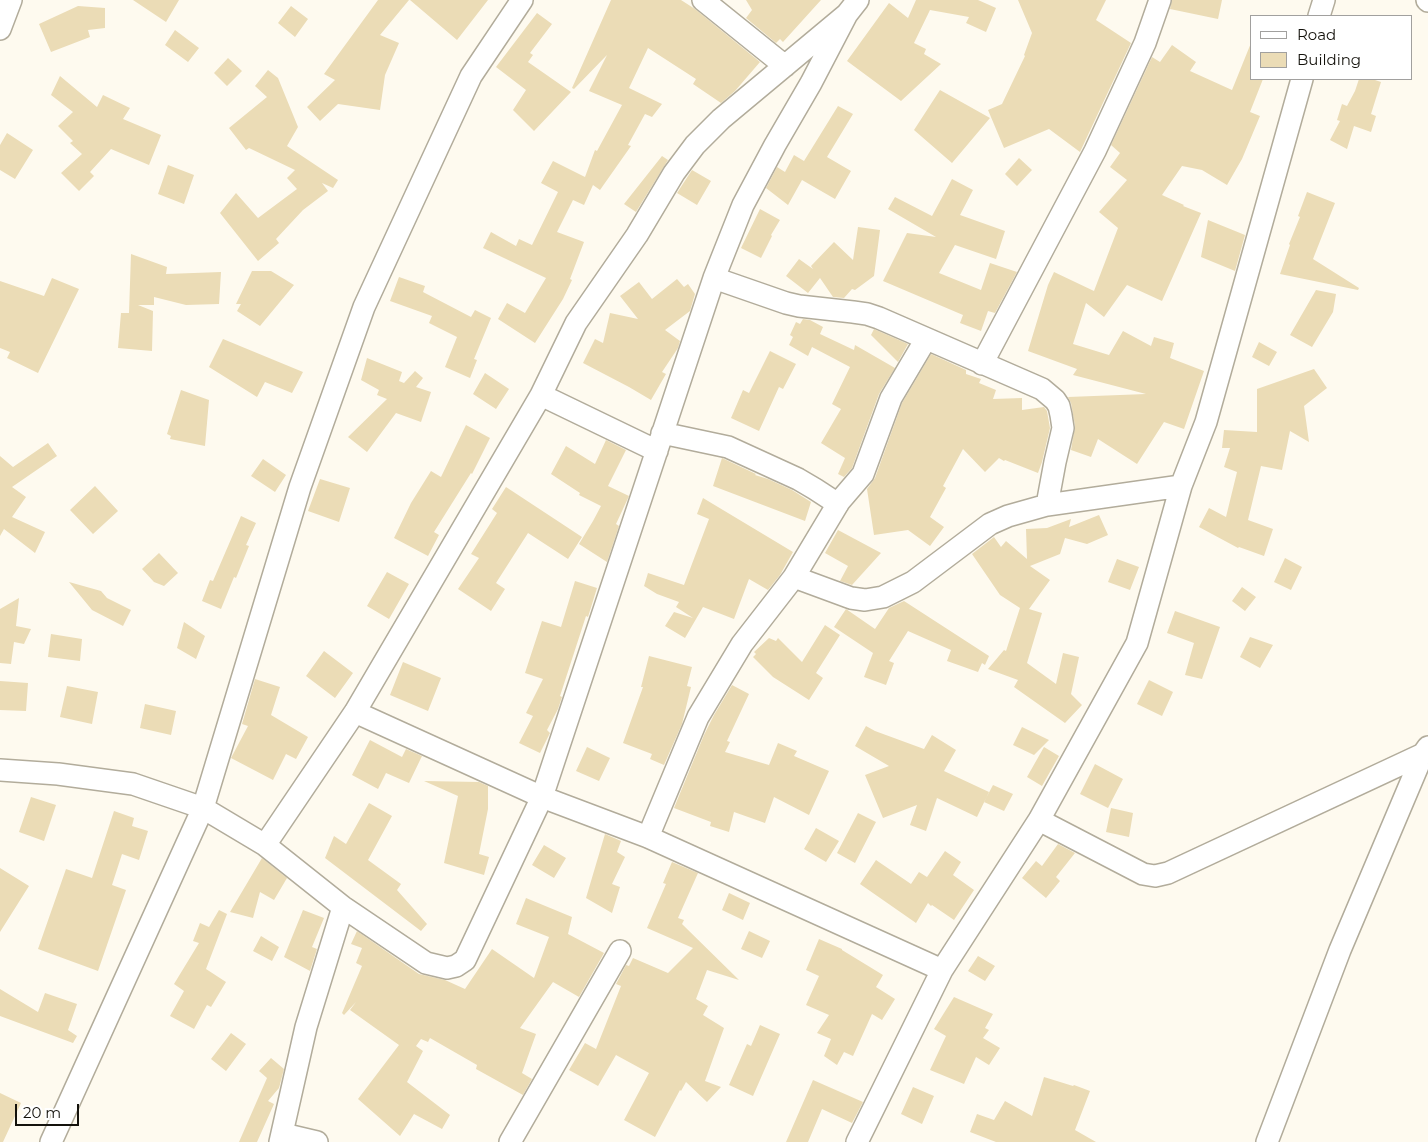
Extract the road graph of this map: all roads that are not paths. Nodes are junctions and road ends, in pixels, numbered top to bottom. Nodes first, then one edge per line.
1 (11, 0) edge
2 (522, 0) edge
3 (703, 0) edge
4 (1160, 0) edge
5 (1324, 0) edge
6 (852, 7) edge
7 (1320, 15) edge
8 (0, 29) edge
9 (785, 66) junction
10 (1302, 80) edge
11 (714, 278) junction
12 (926, 339) junction
13 (982, 364) junction
14 (541, 395) junction
15 (660, 442) junction
16 (1182, 486) junction
17 (838, 504) junction
18 (1047, 505) junction
19 (794, 577) junction
20 (355, 712) junction
21 (1426, 750) edge
22 (0, 770) edge
23 (542, 797) junction
24 (203, 808) junction
25 (1039, 820) junction
26 (648, 837) junction
27 (264, 845) junction
28 (343, 907) junction
29 (620, 951) dead end
30 (942, 970) junction
31 (281, 1138) edge
32 (51, 1142) edge
33 (317, 1142) edge
34 (510, 1142) edge
35 (857, 1142) edge
36 (1267, 1142) edge

1 - 8 street
2 - 24 street
3 - 9 street
4 - 13 street
5 - 7 street
6 - 9 street
6 - 11 street
9 - 14 street
10 - 16 street
11 - 12 street
11 - 15 street
12 - 13 street
12 - 17 street
13 - 18 street
14 - 15 street
14 - 20 street
15 - 17 street
15 - 23 street
16 - 18 street
16 - 25 street
17 - 19 street
18 - 19 street
19 - 26 street
20 - 23 street
20 - 27 street
21 - 25 street
21 - 36 street
22 - 24 street
23 - 26 street
23 - 28 street
24 - 27 street
24 - 32 street
25 - 30 street
26 - 30 street
27 - 28 street
28 - 31 street
29 - 34 street
30 - 35 street
31 - 33 street

